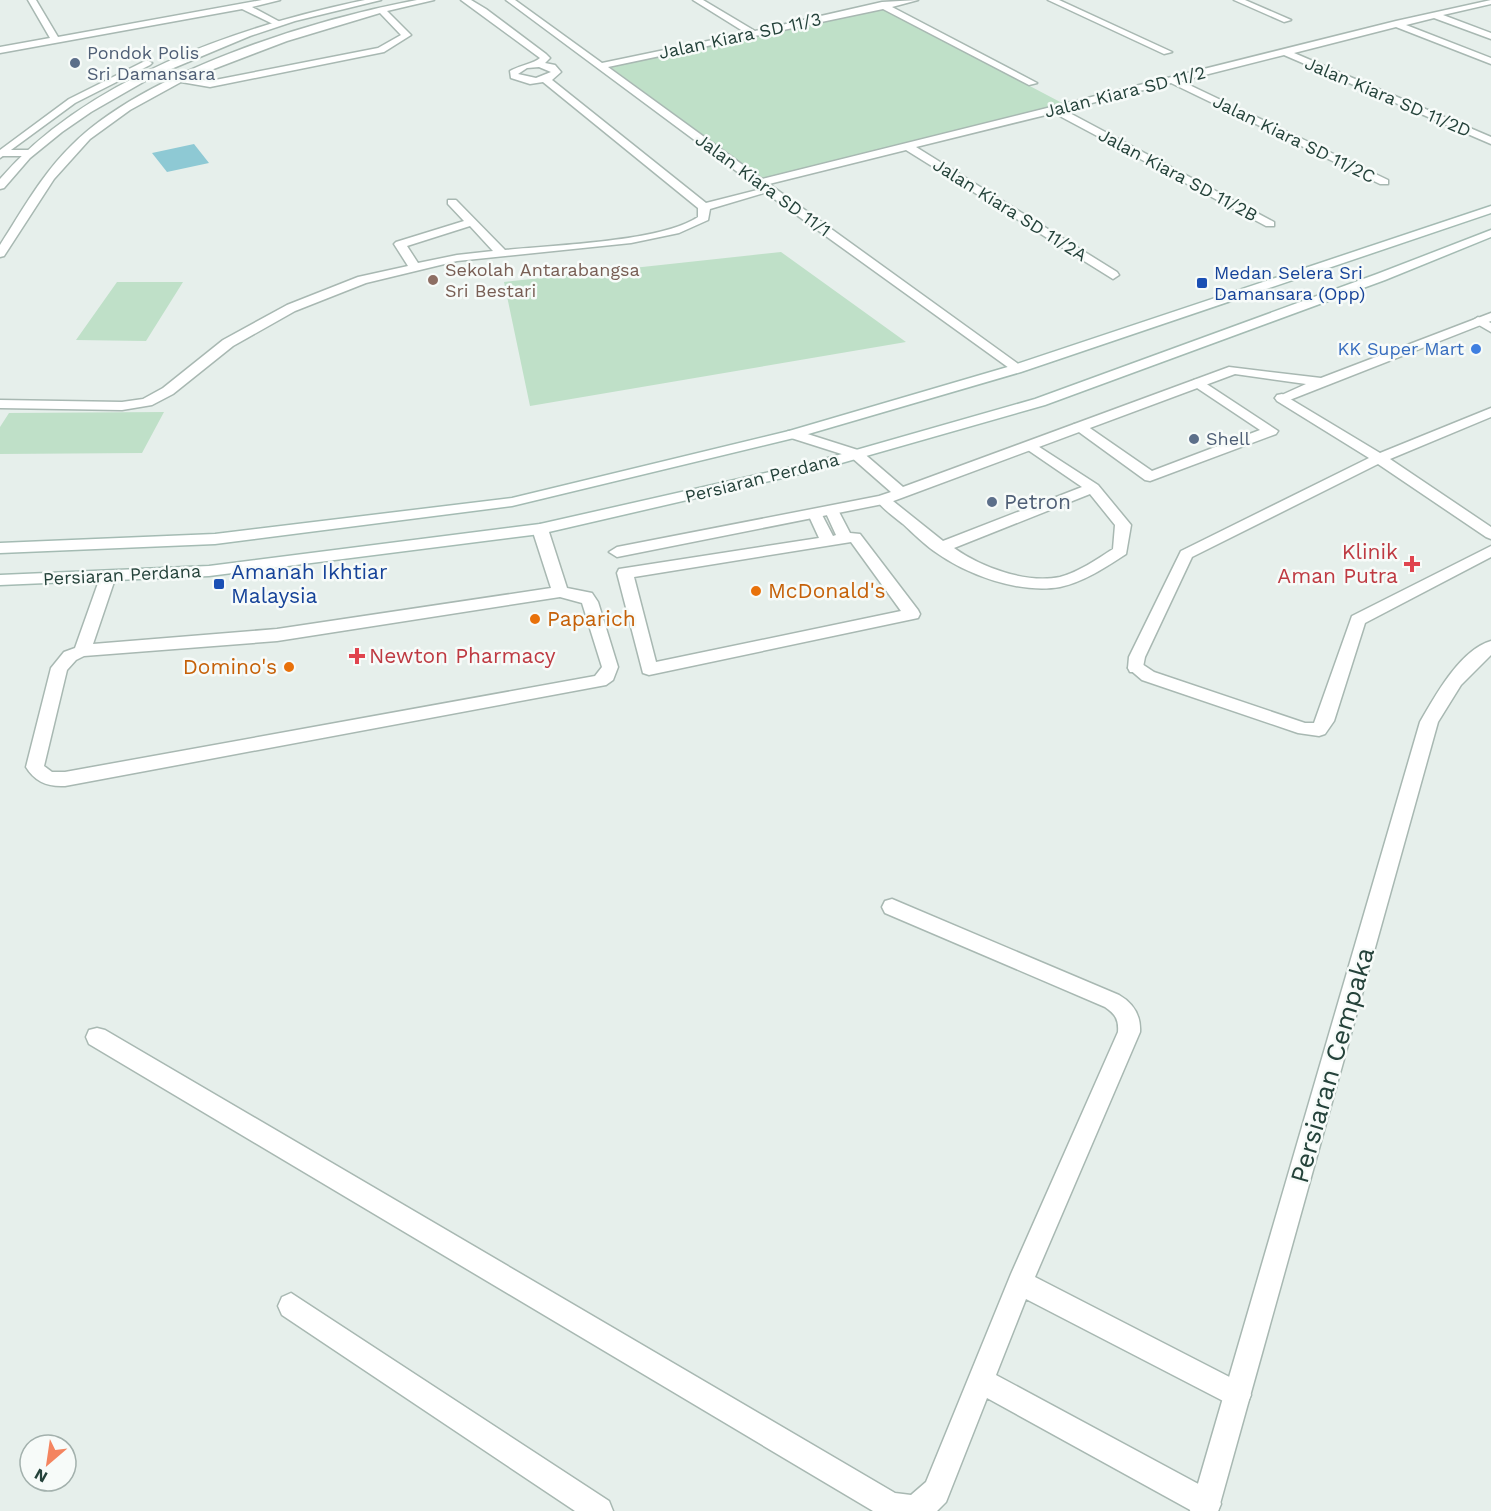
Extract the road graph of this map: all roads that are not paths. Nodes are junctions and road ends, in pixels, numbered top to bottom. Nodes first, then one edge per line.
1 (32, 0) edge
2 (211, 0) edge
3 (276, 0) edge
4 (340, 0) edge
5 (377, 0) edge
6 (430, 0) edge
7 (465, 0) edge
8 (510, 0) edge
9 (697, 0) edge
10 (873, 0) edge
11 (914, 0) edge
12 (1052, 0) edge
13 (1238, 0) edge
14 (1485, 1) edge
15 (256, 2) edge
16 (243, 6) junction
17 (885, 6) junction
18 (220, 10) junction
19 (381, 10) junction
20 (1434, 15) junction
21 (268, 18) junction
22 (1287, 20) dead end
23 (278, 23) junction
24 (1396, 24) junction
25 (754, 34) junction
26 (1491, 36) edge
27 (237, 37) junction
28 (56, 40) junction
29 (266, 45) junction
30 (0, 50) edge
31 (1167, 52) dead end
32 (1284, 52) junction
33 (1491, 61) edge
34 (540, 64) junction
35 (600, 66) junction
36 (545, 79) junction
37 (178, 80) junction
38 (1172, 80) junction
39 (1032, 83) dead end
40 (1054, 109) junction
41 (1491, 141) edge
42 (907, 146) junction
43 (29, 153) junction
44 (0, 154) edge
45 (1384, 182) dead end
46 (759, 183) junction
47 (0, 186) edge
48 (769, 190) junction
49 (452, 202) dead end
50 (704, 207) junction
51 (1491, 209) edge
52 (472, 222) junction
53 (1270, 224) dead end
54 (1491, 233) edge
55 (501, 252) junction
56 (0, 254) edge
57 (415, 268) junction
58 (1113, 275) dead end
59 (1485, 319) edge
60 (1491, 328) edge
61 (1016, 369) junction
62 (1320, 382) junction
63 (1199, 383) junction
64 (0, 404) edge
65 (1491, 412) edge
66 (1079, 427) junction
67 (793, 434) junction
68 (1030, 445) junction
69 (856, 454) junction
70 (1379, 458) junction
71 (1093, 488) junction
72 (901, 493) junction
73 (883, 500) junction
74 (832, 511) junction
75 (815, 514) junction
76 (540, 529) junction
77 (1491, 534) edge
78 (845, 538) junction
79 (828, 541) junction
80 (0, 548) edge
81 (940, 548) junction
82 (1491, 551) edge
83 (625, 573) junction
84 (108, 576) junction
85 (0, 580) edge
86 (560, 592) junction
87 (1491, 647) edge
88 (82, 651) junction
89 (892, 907) dead end
90 (97, 1037) dead end
91 (1020, 1282) junction
92 (291, 1306) dead end
93 (980, 1380) junction
94 (1238, 1395) junction
95 (1206, 1509) edge
96 (599, 1511) edge

1 - 28 street
2 - 18 street
3 - 15 street
4 - 21 street
5 - 23 street
6 - 19 street
7 - 34 street
8 - 35 street, Jalan Kiara SD 11/1
9 - 25 street
10 - 17 street
11 - 17 street, Jalan Kiara SD 11/3
12 - 31 street
13 - 22 street
14 - 20 street, Jalan Kiara SD 11/2
15 - 16 street
16 - 18 street
16 - 21 street
17 - 25 street, Jalan Kiara SD 11/3
17 - 39 street
18 - 28 street
19 - 29 street
19 - 37 street
20 - 24 street, Jalan Kiara SD 11/2
20 - 26 street
21 - 23 street
21 - 44 street
23 - 27 street
24 - 32 street, Jalan Kiara SD 11/2
24 - 33 street
25 - 35 street, Jalan Kiara SD 11/3
27 - 29 street
27 - 43 street
28 - 30 street
29 - 37 street
32 - 38 street, Jalan Kiara SD 11/2
32 - 41 street, Jalan Kiara SD 11/2D
34 - 36 street
34 - 36 street
35 - 46 street, Jalan Kiara SD 11/1
36 - 50 street
37 - 56 street
38 - 40 street, Jalan Kiara SD 11/2
38 - 45 street, Jalan Kiara SD 11/2C
40 - 42 street, Jalan Kiara SD 11/2
40 - 53 street, Jalan Kiara SD 11/2B
42 - 46 street, Jalan Kiara SD 11/2
42 - 58 street, Jalan Kiara SD 11/2A
43 - 44 street
43 - 47 street
46 - 48 street, Jalan Kiara SD 11/1
48 - 50 street
48 - 61 street, Jalan Kiara SD 11/1
49 - 52 street
50 - 55 street
51 - 61 street, Persiaran Perdana
52 - 55 street
52 - 57 street
54 - 69 street, Persiaran Perdana
55 - 57 street
57 - 64 street
59 - 60 street
59 - 62 street
61 - 67 street, Persiaran Perdana
62 - 63 street
62 - 70 street
63 - 66 street
63 - 66 street
65 - 70 street
66 - 68 street
67 - 69 street
67 - 80 street, Persiaran Perdana
68 - 71 street
68 - 72 street
69 - 72 street
69 - 76 street, Persiaran Perdana
70 - 77 street
70 - 82 street
71 - 81 street
71 - 81 street
72 - 73 street
73 - 74 street
73 - 81 street
74 - 75 street
74 - 78 street
75 - 79 street
75 - 83 street
76 - 84 street, Persiaran Perdana
76 - 86 street
78 - 79 street
78 - 83 street
79 - 83 street
84 - 85 street, Persiaran Perdana
84 - 88 street
86 - 88 street
86 - 88 street
87 - 94 street, Persiaran Cempaka
89 - 91 street
90 - 93 street
91 - 93 street
91 - 94 street
92 - 96 street
93 - 95 street
94 - 95 street, Persiaran Cempaka

